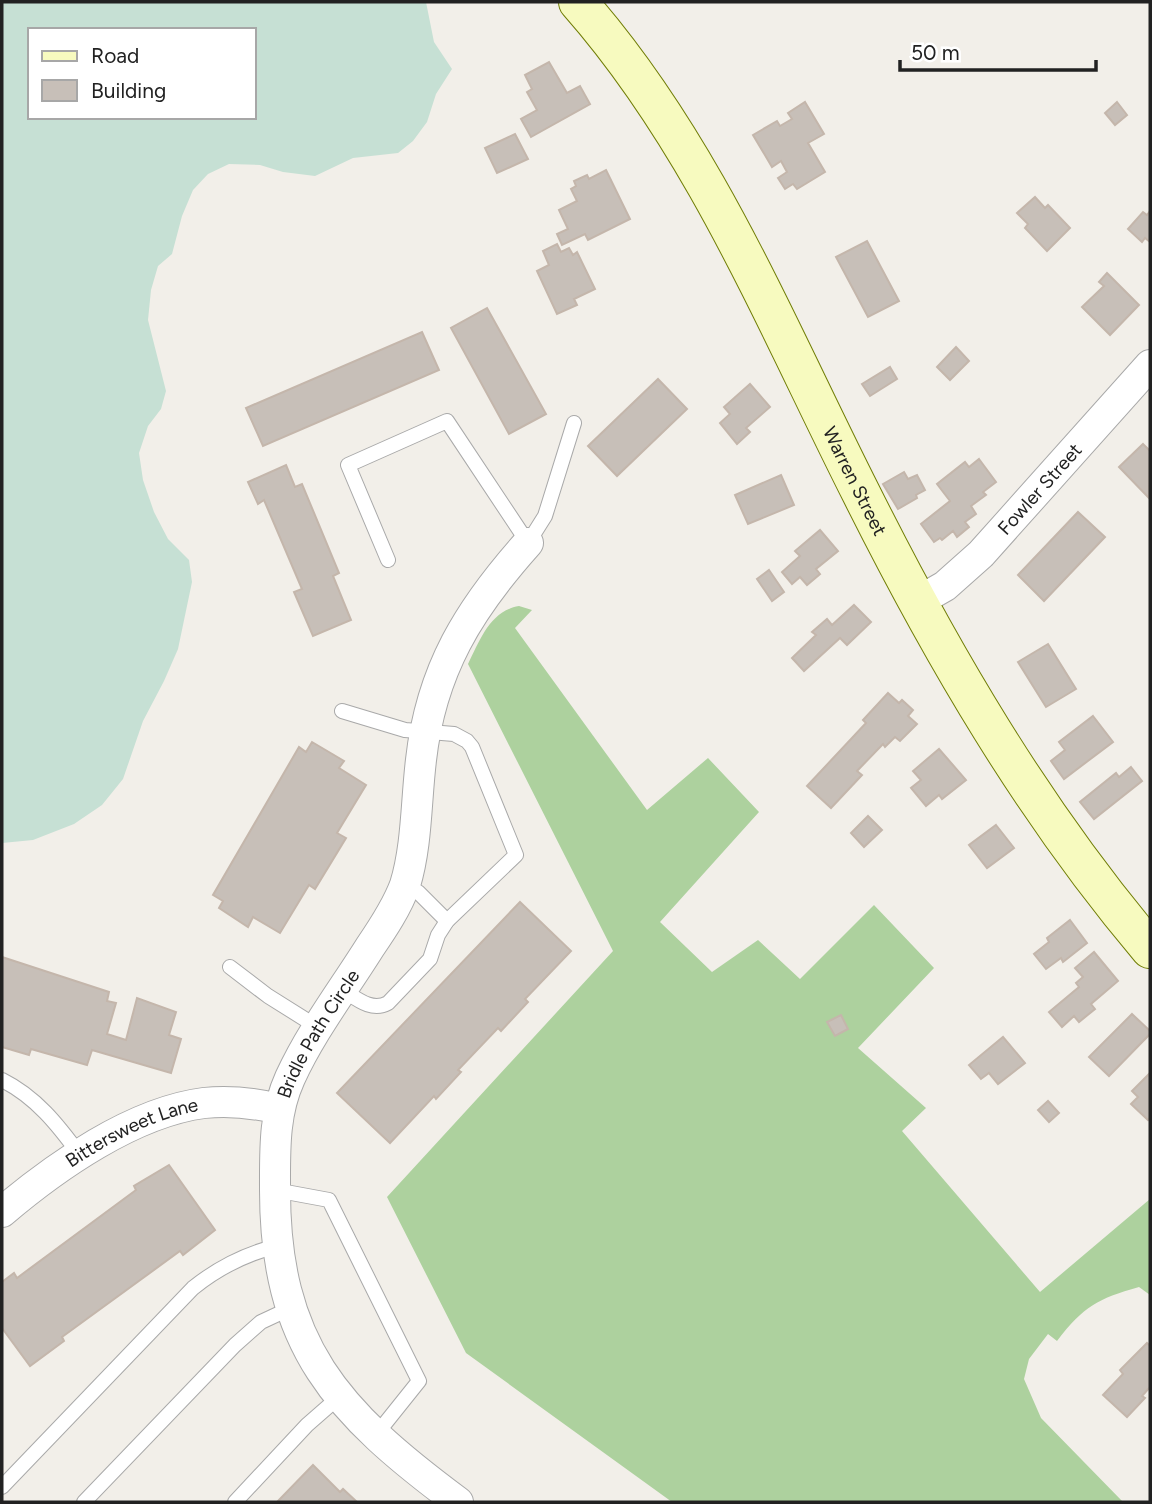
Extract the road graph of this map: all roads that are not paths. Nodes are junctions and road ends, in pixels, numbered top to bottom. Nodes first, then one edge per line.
1 (578, 2) edge
2 (1150, 365) edge
3 (574, 423) dead end
4 (528, 543) junction
5 (388, 560) dead end
6 (917, 602) junction
7 (342, 711) dead end
8 (425, 733) junction
9 (404, 886) junction
10 (447, 921) junction
11 (1150, 949) edge
12 (230, 967) dead end
13 (343, 990) junction
14 (319, 1028) junction
15 (2, 1080) edge
16 (279, 1109) junction
17 (80, 1155) junction
18 (275, 1190) junction
19 (2, 1212) edge
20 (277, 1246) junction
21 (291, 1308) junction
22 (339, 1397) junction
23 (375, 1436) junction
24 (2, 1486) edge
25 (84, 1502) edge
26 (235, 1502) edge
27 (458, 1502) edge

1 - 6 main road, Warren Street
2 - 6 street, Fowler Street
3 - 4 lane
4 - 5 lane
4 - 8 street, Bridle Path Circle
6 - 11 main road, Warren Street
7 - 8 lane
8 - 9 street, Bridle Path Circle
8 - 10 lane
9 - 10 lane
9 - 13 street, Bridle Path Circle
10 - 13 lane
12 - 14 lane
13 - 14 street, Bridle Path Circle
14 - 16 street, Bridle Path Circle
15 - 17 lane
16 - 17 street, Bittersweet Lane
16 - 18 street, Bridle Path Circle
17 - 19 street, Bittersweet Lane
18 - 20 street, Bridle Path Circle
18 - 23 lane
20 - 21 street, Bridle Path Circle
20 - 24 lane
21 - 22 street, Bridle Path Circle
21 - 25 lane
22 - 23 street, Bridle Path Circle
22 - 26 lane
23 - 27 street, Bridle Path Circle

